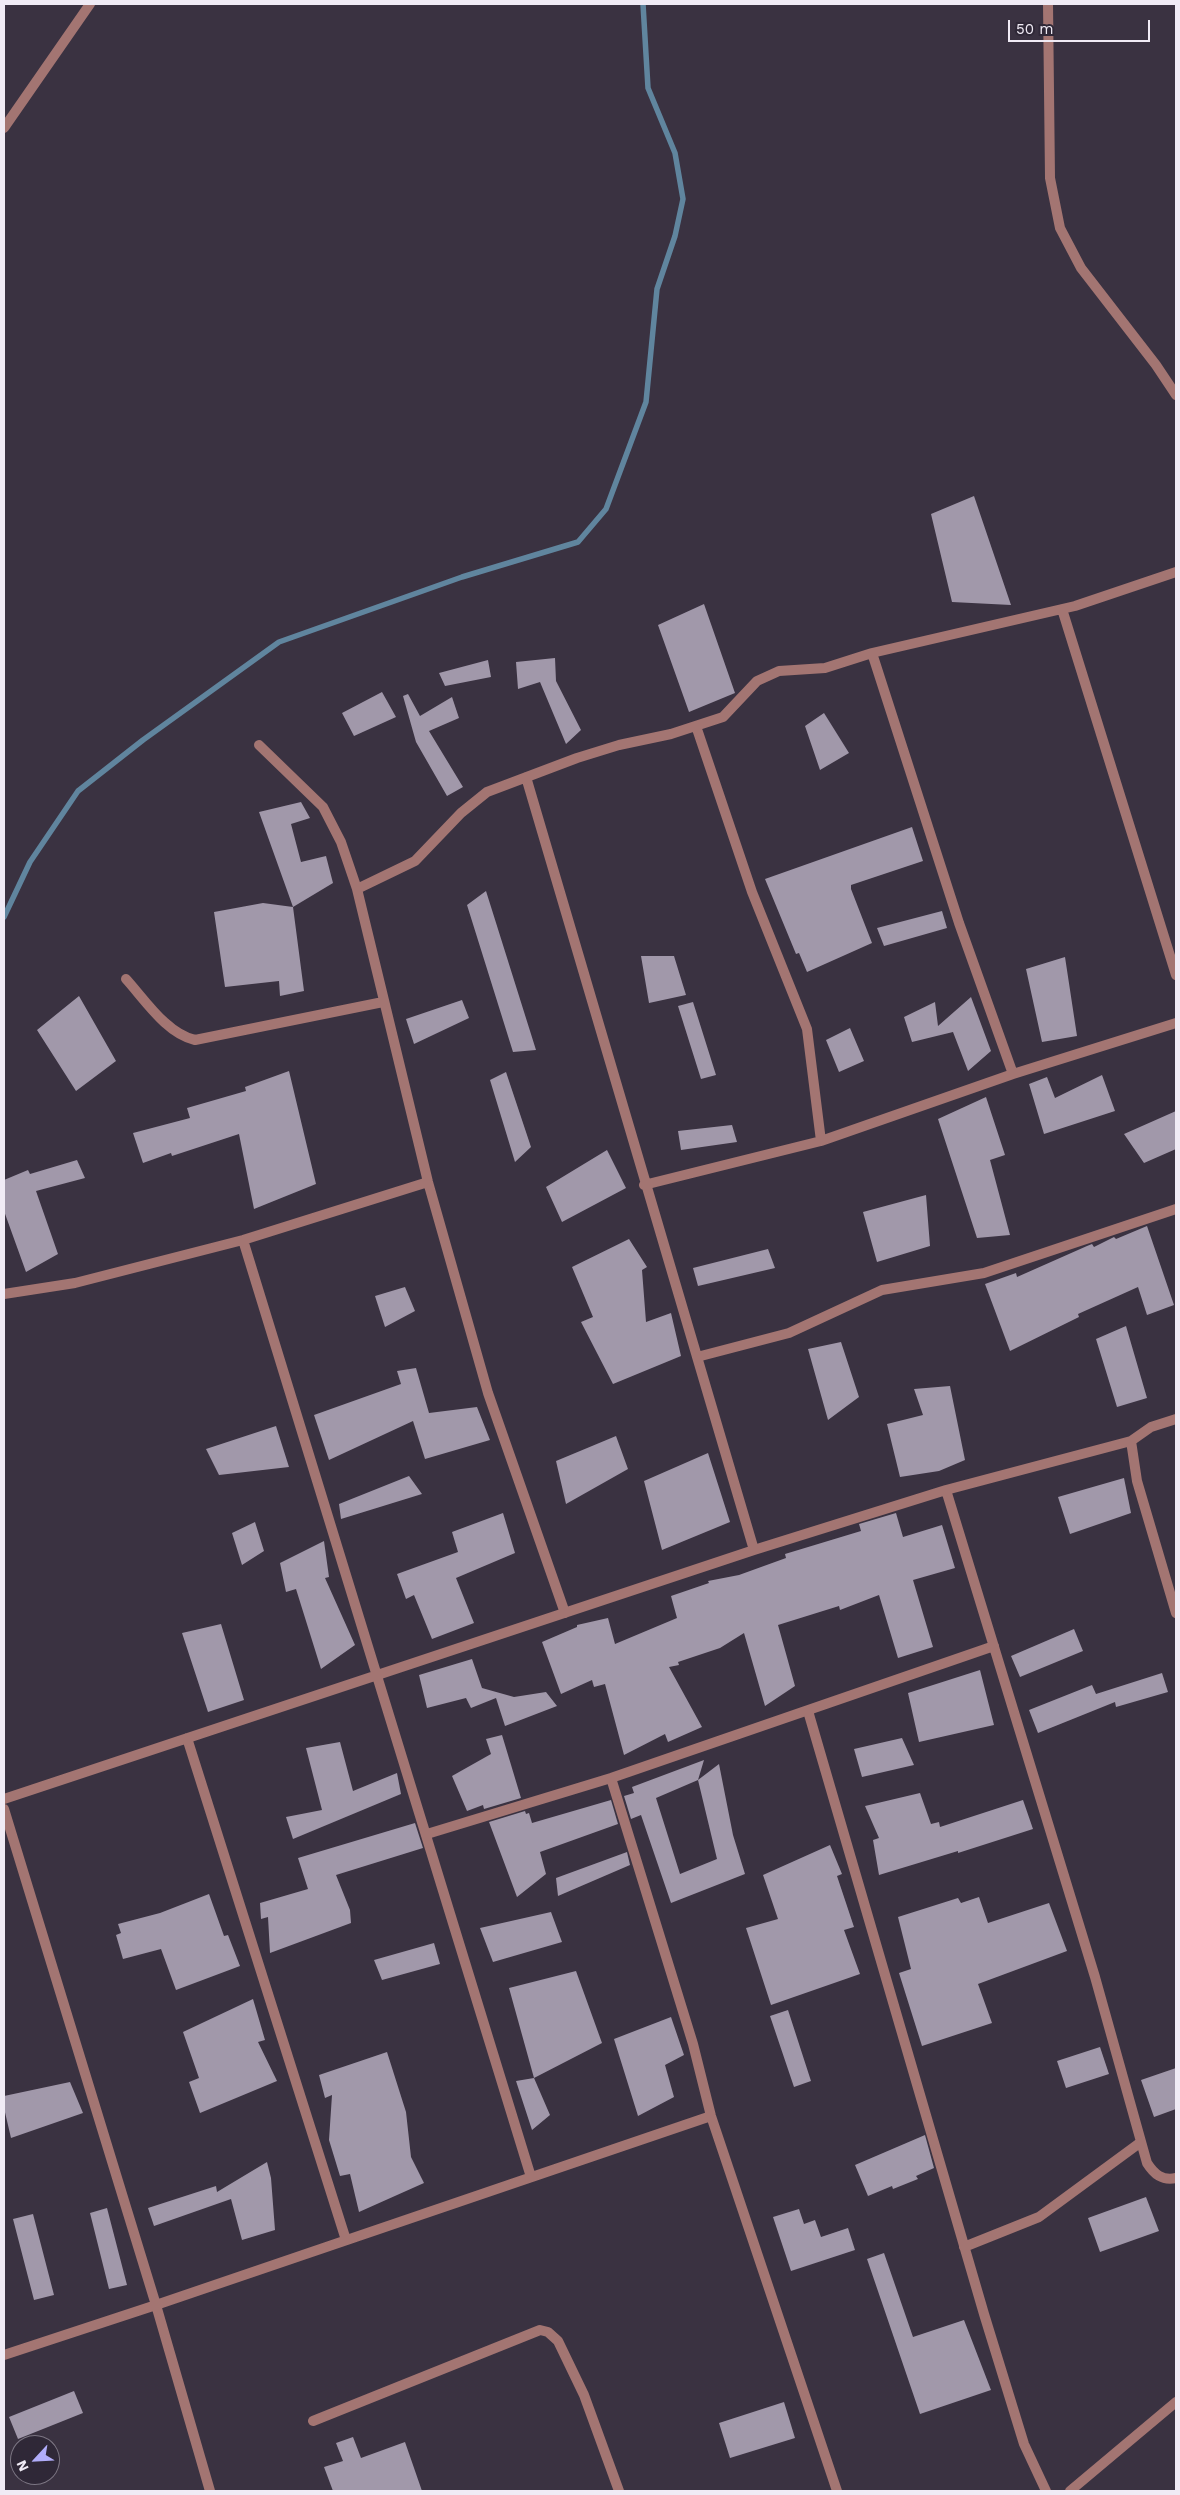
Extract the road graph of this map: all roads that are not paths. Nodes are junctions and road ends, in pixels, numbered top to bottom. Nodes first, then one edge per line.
1 (90, 4) edge
2 (1048, 4) edge
3 (4, 128) edge
4 (1176, 395) edge
5 (1176, 572) edge
6 (1062, 609) junction
7 (872, 653) junction
8 (696, 726) junction
9 (259, 745) dead end
10 (526, 777) junction
11 (357, 889) junction
12 (1176, 974) edge
13 (126, 979) dead end
14 (382, 1002) junction
15 (1176, 1023) edge
16 (1013, 1074) junction
17 (821, 1141) junction
18 (428, 1182) junction
19 (644, 1185) junction
20 (1176, 1209) edge
21 (244, 1240) junction
22 (4, 1294) edge
23 (697, 1357) junction
24 (1176, 1419) edge
25 (1131, 1441) junction
26 (946, 1490) junction
27 (754, 1550) junction
28 (1176, 1612) edge
29 (564, 1613) junction
30 (994, 1646) junction
31 (378, 1675) junction
32 (808, 1711) junction
33 (187, 1738) junction
34 (610, 1778) junction
35 (4, 1799) edge
36 (4, 1809) edge
37 (427, 1834) junction
38 (710, 2116) junction
39 (1141, 2142) junction
40 (531, 2178) junction
41 (1176, 2178) edge
42 (346, 2240) junction
43 (964, 2247) junction
44 (156, 2305) junction
45 (4, 2355) edge
46 (1176, 2402) edge
47 (313, 2422) dead end
48 (210, 2491) edge
49 (619, 2491) edge
50 (836, 2491) edge
51 (1046, 2491) edge
52 (1070, 2491) edge

1 - 3 street
2 - 4 street
5 - 6 street
6 - 7 street
6 - 12 street
7 - 8 street
7 - 16 street
8 - 10 street
8 - 17 street
9 - 11 street
10 - 11 street
10 - 19 street
11 - 14 street
13 - 14 street
14 - 18 street
15 - 16 street
16 - 17 street
17 - 19 street
18 - 21 street
18 - 29 street
19 - 23 street
20 - 23 street
21 - 22 street
21 - 31 street
23 - 27 street
24 - 25 street
25 - 26 street
25 - 28 street
26 - 27 street
26 - 30 street
27 - 29 street
29 - 31 street
30 - 32 street
30 - 39 street
31 - 33 street
31 - 37 street
32 - 34 street
32 - 43 street
33 - 35 street
33 - 42 street
34 - 37 street
34 - 38 street
36 - 44 street
37 - 40 street
38 - 40 street
38 - 50 street
39 - 41 street
39 - 43 street
40 - 42 street
42 - 44 street
43 - 51 street
44 - 45 street
44 - 48 street
46 - 52 street
47 - 49 street

